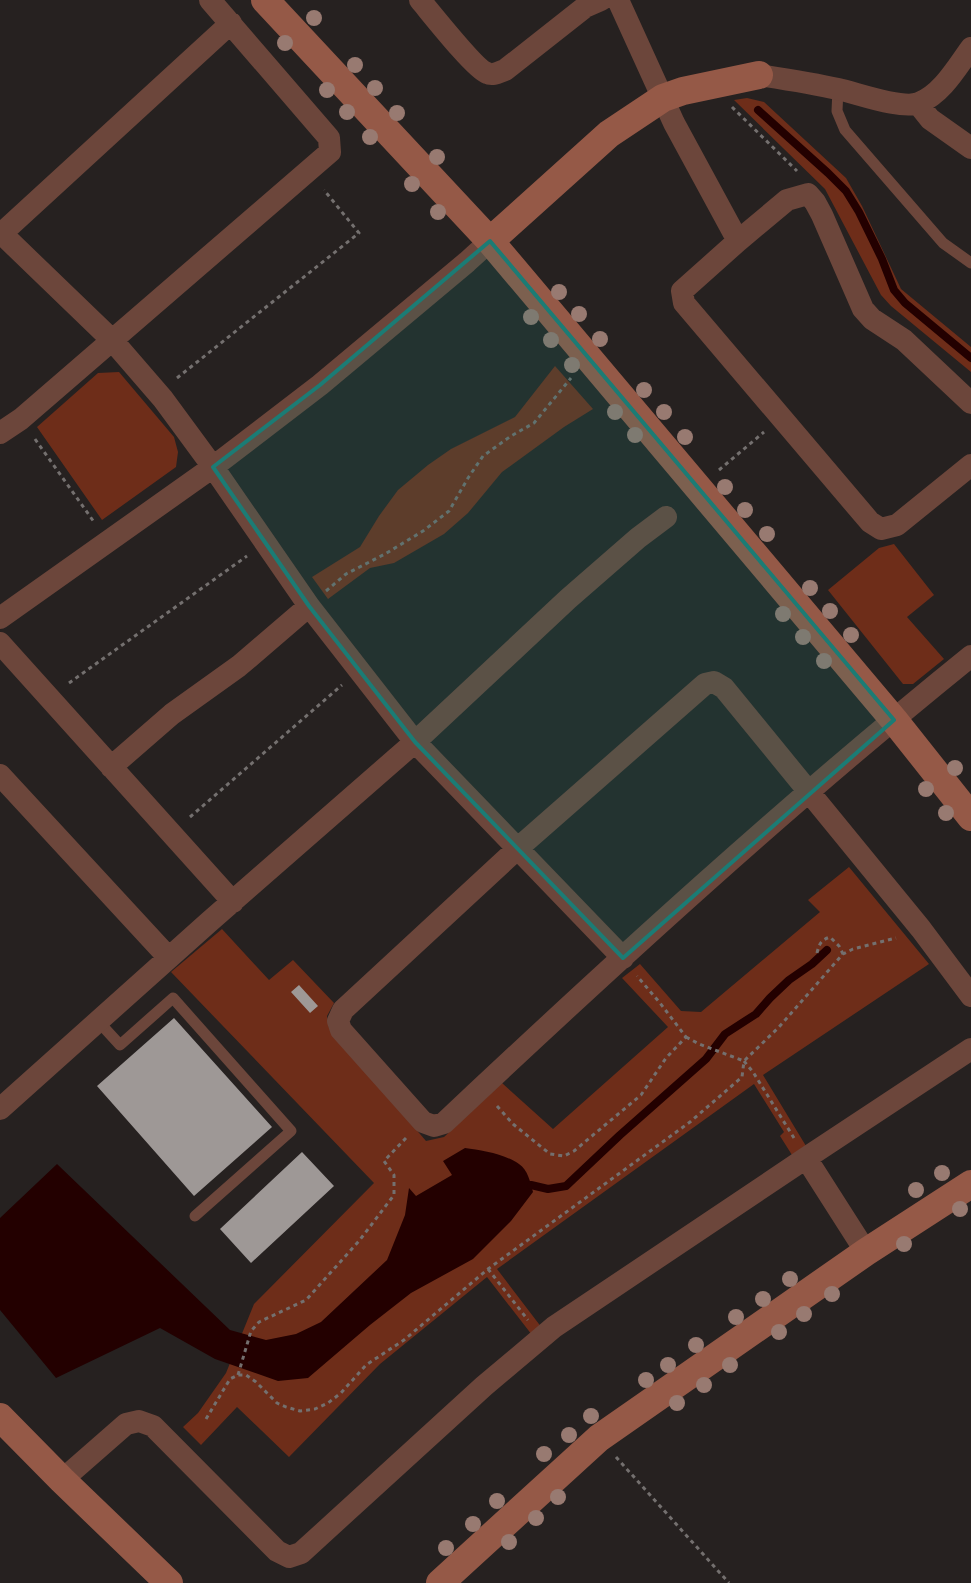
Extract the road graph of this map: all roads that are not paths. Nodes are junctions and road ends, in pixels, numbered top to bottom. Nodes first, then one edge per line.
1 (210, 0) edge
2 (265, 0) edge
3 (420, 0) edge
4 (600, 0) edge
5 (618, 0) edge
6 (231, 23) junction
7 (971, 48) edge
8 (759, 75) joint
9 (838, 89) junction
10 (663, 98) junction
11 (918, 104) junction
12 (971, 148) edge
13 (0, 234) edge
14 (490, 241) junction
15 (738, 241) junction
16 (971, 264) edge
17 (112, 340) junction
18 (971, 403) edge
19 (0, 433) edge
20 (971, 465) edge
21 (213, 467) junction
22 (666, 517) dead end
23 (309, 606) junction
24 (0, 618) edge
25 (0, 643) edge
26 (971, 656) edge
27 (894, 720) junction
28 (415, 742) junction
29 (111, 767) junction
30 (0, 775) edge
31 (809, 792) junction
32 (971, 817) edge
33 (517, 849) junction
34 (233, 902) junction
35 (169, 958) junction
36 (623, 958) junction
37 (971, 996) edge
38 (98, 1022) junction
39 (971, 1049) edge
40 (0, 1109) edge
41 (806, 1158) junction
42 (971, 1184) edge
43 (195, 1216) dead end
44 (866, 1252) junction
45 (0, 1417) edge
46 (62, 1480) junction
47 (169, 1583) edge
48 (440, 1583) edge

1 - 6 street
2 - 14 street
3 - 4 street
5 - 10 street
6 - 13 street
6 - 17 street
7 - 11 street
8 - 9 street
8 - 10 street
9 - 11 street
9 - 16 lane
10 - 14 street
10 - 15 street
11 - 12 street
13 - 17 street
14 - 21 street
14 - 27 street
15 - 18 street
15 - 20 street
17 - 19 street
17 - 21 street
21 - 23 street
21 - 24 street
22 - 28 street
23 - 28 street
23 - 29 street
25 - 29 street
26 - 27 street
27 - 31 street
27 - 32 street
28 - 33 street
28 - 34 street
29 - 34 street
30 - 35 street
31 - 33 street
31 - 36 street
31 - 37 street
33 - 36 street
33 - 36 street
34 - 35 street
35 - 38 street
38 - 40 street
38 - 43 lane
39 - 41 street
41 - 44 street
41 - 46 street
42 - 44 street
44 - 48 street
45 - 46 street
46 - 47 street

